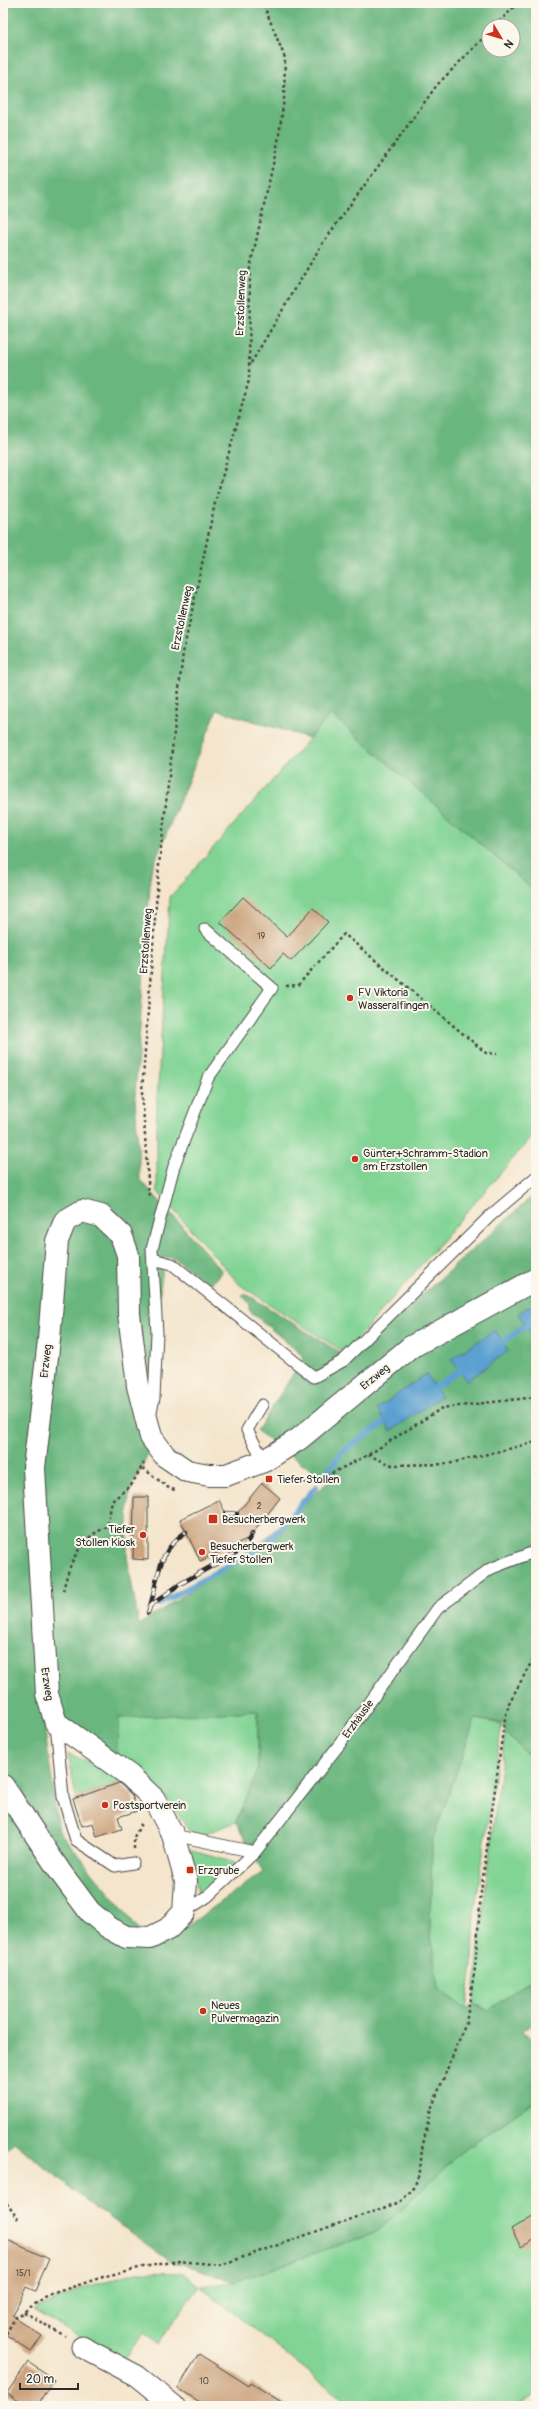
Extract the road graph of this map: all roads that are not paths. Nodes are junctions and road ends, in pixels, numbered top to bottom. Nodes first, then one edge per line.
1 (205, 929) dead end
2 (536, 1177) edge
3 (153, 1259) junction
4 (536, 1279) edge
5 (262, 1405) dead end
6 (148, 1426) junction
7 (264, 1461) junction
8 (536, 1551) edge
9 (56, 1723) junction
10 (3, 1786) edge
11 (173, 1835) junction
12 (255, 1852) junction
13 (133, 1863) road end
14 (184, 1912) junction
15 (82, 2347) road end
16 (174, 2406) edge

1 - 3 lane
2 - 3 lane
3 - 6 lane
4 - 7 street, Erzweg
5 - 7 lane
6 - 7 street, Erzweg
6 - 9 street, Erzweg
8 - 12 lane, Erzhäusle
9 - 11 street
9 - 13 lane
10 - 14 street
11 - 12 lane
11 - 14 street
12 - 14 lane, Erzhäusle
15 - 16 street

